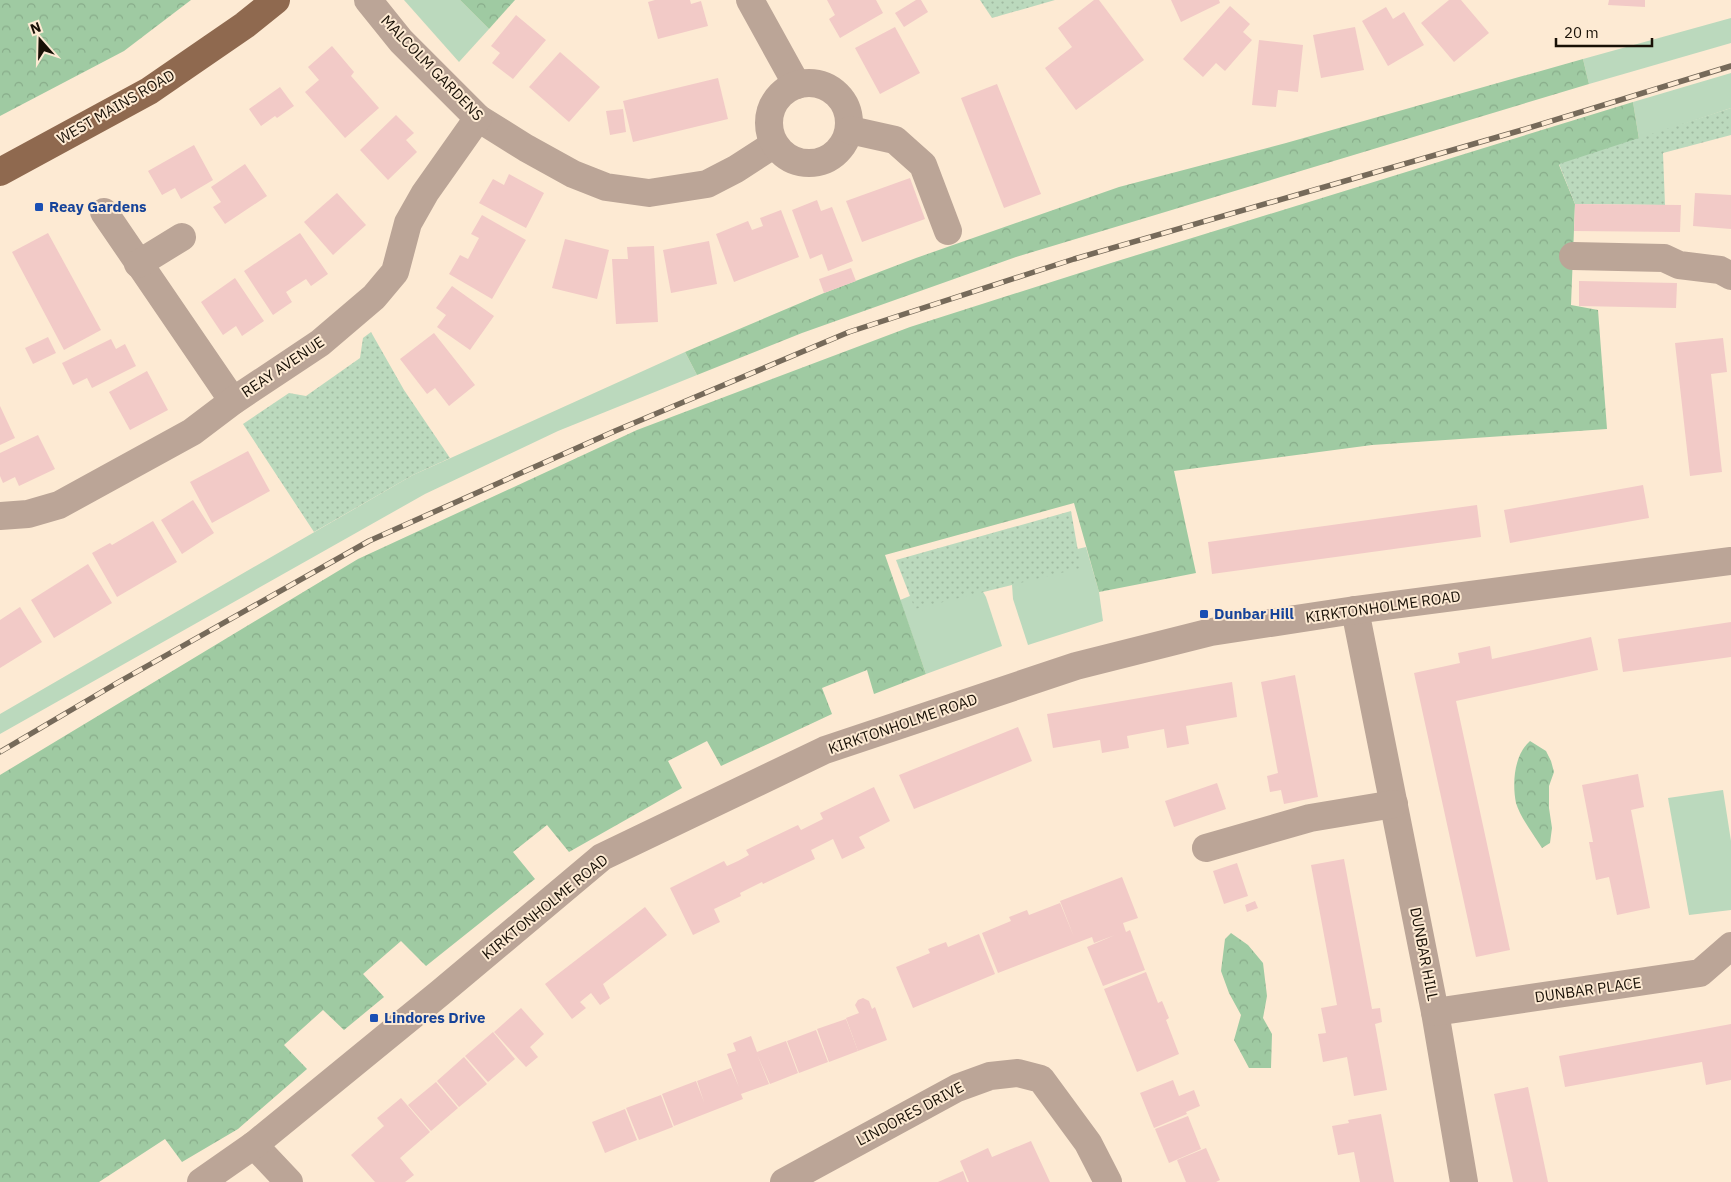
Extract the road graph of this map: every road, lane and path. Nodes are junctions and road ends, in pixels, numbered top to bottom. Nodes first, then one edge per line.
1 (276, 0) edge
2 (368, 0) edge
3 (750, 0) edge
4 (797, 84) junction
5 (478, 118) junction
6 (850, 130) junction
7 (773, 145) junction
8 (0, 172) edge
9 (104, 212) dead end
10 (948, 231) dead end
11 (182, 237) dead end
12 (1573, 256) dead end
13 (138, 264) junction
14 (1731, 276) edge
15 (233, 401) junction
16 (0, 516) edge
17 (1731, 561) edge
18 (1355, 610) junction
19 (1394, 804) junction
20 (1206, 848) dead end
21 (1731, 946) edge
22 (1435, 1012) junction
23 (254, 1145) junction
24 (201, 1182) edge
25 (288, 1182) edge
26 (784, 1182) edge
27 (1108, 1182) edge
28 (1464, 1182) edge

1 - 8 main road, WEST MAINS ROAD
2 - 5 street, MALCOLM GARDENS
3 - 4 street
4 - 6 street
4 - 7 street
5 - 7 street, MALCOLM GARDENS
5 - 15 street, REAY AVENUE
6 - 7 street
6 - 10 street
9 - 13 street
11 - 13 street
12 - 14 street
13 - 15 street
15 - 16 street, REAY AVENUE
17 - 18 street, KIRKTONHOLME ROAD
18 - 19 street, DUNBAR HILL
18 - 23 street, KIRKTONHOLME ROAD
19 - 20 street
19 - 22 street, DUNBAR HILL
21 - 22 street, DUNBAR PLACE
22 - 28 street, DUNBAR HILL
23 - 24 street, KIRKTONHOLME ROAD
23 - 25 street
26 - 27 street, LINDORES DRIVE

